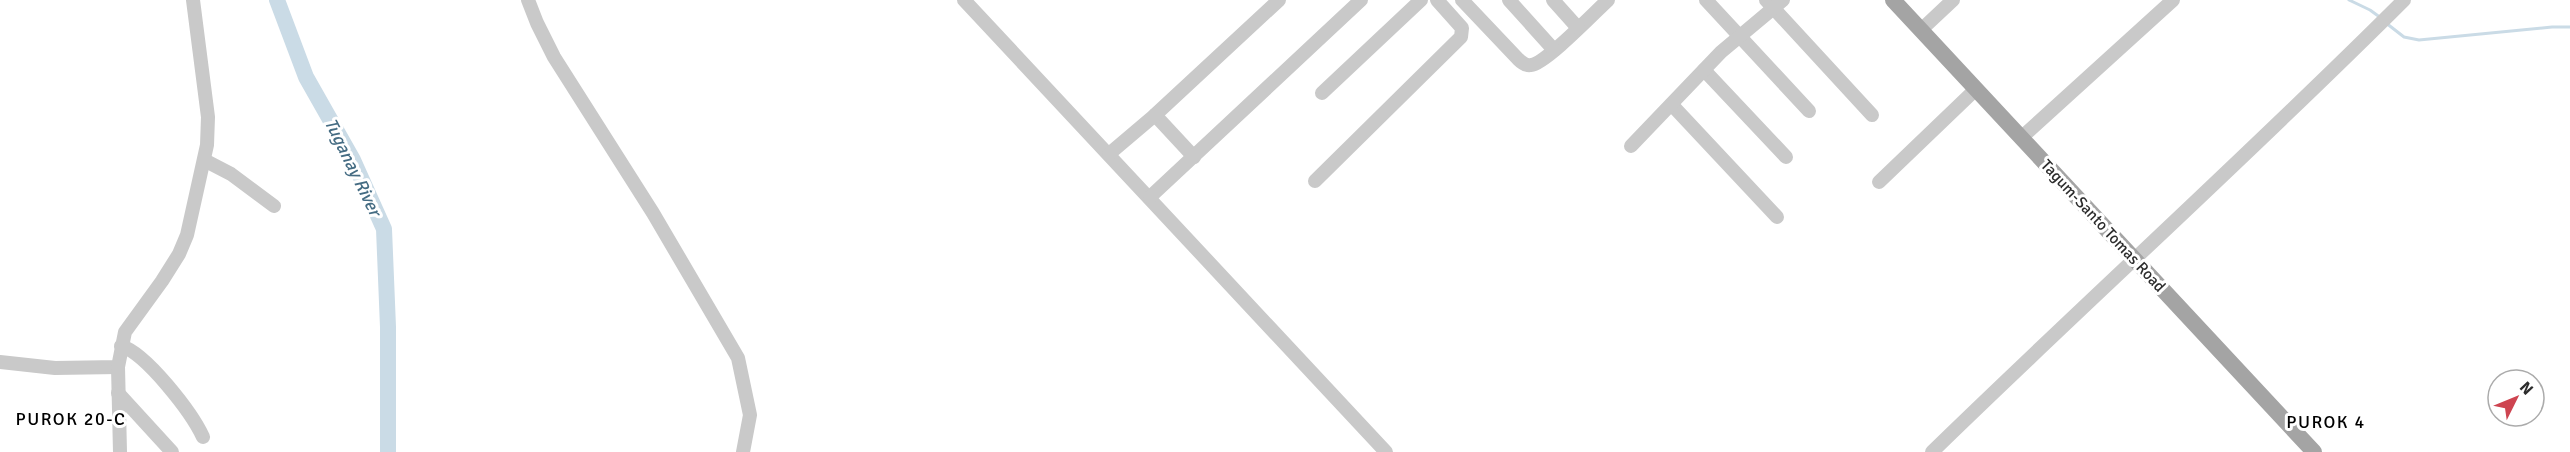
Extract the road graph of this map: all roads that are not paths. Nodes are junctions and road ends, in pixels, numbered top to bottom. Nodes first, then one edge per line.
1 (193, 0) edge
2 (528, 0) edge
3 (964, 0) edge
4 (1279, 0) edge
5 (1361, 0) edge
6 (1421, 0) edge
7 (1437, 0) edge
8 (1462, 0) edge
9 (1509, 0) edge
10 (1553, 0) edge
11 (1706, 0) edge
12 (1893, 0) edge
13 (1953, 0) edge
14 (2173, 0) edge
15 (2404, 0) edge
16 (1603, 1) edge
17 (1774, 3) edge
18 (1578, 28) junction
19 (1921, 30) junction
20 (1739, 36) junction
21 (1554, 50) junction
22 (1704, 70) junction
23 (1976, 89) junction
24 (1322, 93) dead end
25 (1672, 105) junction
26 (1809, 111) dead end
27 (1155, 115) junction
28 (1872, 115) dead end
29 (2021, 138) junction
30 (1631, 146) dead end
31 (1109, 154) junction
32 (1194, 157) junction
33 (1786, 157) dead end
34 (204, 160) junction
35 (1315, 181) dead end
36 (1879, 182) dead end
37 (1150, 197) junction
38 (274, 206) dead end
39 (1777, 217) dead end
40 (2133, 259) junction
41 (121, 346) junction
42 (0, 362) edge
43 (118, 367) junction
44 (118, 393) junction
45 (203, 437) dead end
46 (122, 450) edge
47 (172, 452) edge
48 (743, 452) edge
49 (1386, 452) edge
50 (1932, 452) edge
51 (2314, 452) edge

1 - 34 street
2 - 48 street
3 - 31 street
4 - 27 street
5 - 32 street
6 - 24 street
7 - 35 street
8 - 21 street
9 - 21 street
10 - 18 street
11 - 20 street
12 - 19 main road, Tagum-Santo Tomas Road
13 - 19 street
14 - 29 street
15 - 40 street
16 - 18 street
17 - 20 street
17 - 28 street
18 - 21 street
19 - 23 main road, Tagum-Santo Tomas Road
20 - 22 street
20 - 26 street
22 - 25 street
22 - 33 street
23 - 29 main road, Tagum-Santo Tomas Road
23 - 36 street
25 - 30 street
25 - 39 street
27 - 31 street
27 - 32 street
29 - 40 main road, Tagum-Santo Tomas Road
31 - 37 street
32 - 37 street
34 - 38 street
34 - 41 street
37 - 49 street
40 - 50 street
40 - 51 main road, Tagum-Santo Tomas Road
41 - 43 street
41 - 45 street
42 - 43 street
43 - 44 street
44 - 46 street
44 - 47 street

